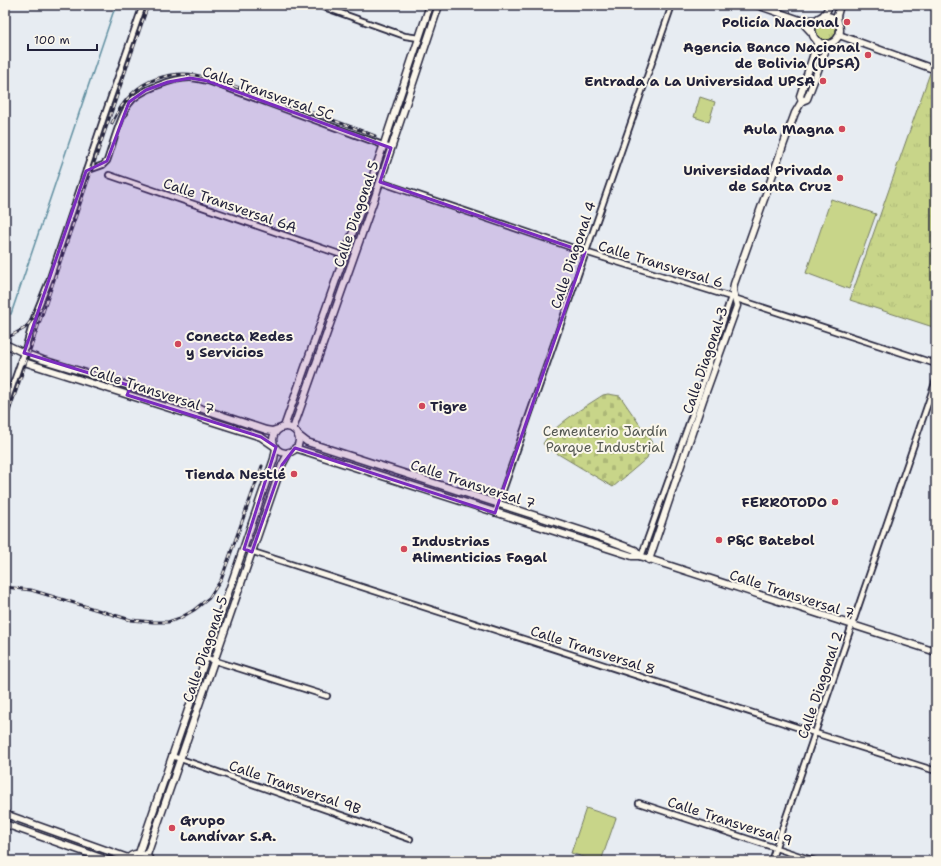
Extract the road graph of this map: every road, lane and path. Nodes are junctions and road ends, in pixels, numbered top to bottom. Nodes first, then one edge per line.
1 (143, 5) edge
2 (318, 5) edge
3 (430, 5) edge
4 (439, 5) edge
5 (672, 5) edge
6 (757, 5) edge
7 (830, 5) edge
8 (840, 5) edge
9 (819, 19) junction
10 (800, 20) junction
11 (838, 23) junction
12 (813, 34) junction
13 (839, 35) junction
14 (419, 38) junction
15 (818, 41) junction
16 (828, 44) junction
17 (936, 70) edge
18 (806, 79) junction
19 (813, 82) junction
20 (399, 99) junction
21 (406, 102) junction
22 (802, 102) junction
23 (384, 144) junction
24 (392, 148) junction
25 (86, 171) junction
26 (109, 175) dead end
27 (380, 182) junction
28 (585, 252) junction
29 (345, 256) junction
30 (332, 290) junction
31 (342, 293) junction
32 (733, 297) junction
33 (5, 344) edge
34 (24, 353) junction
35 (21, 361) junction
36 (936, 364) edge
37 (63, 366) junction
38 (61, 374) junction
39 (936, 380) edge
40 (131, 386) junction
41 (127, 395) junction
42 (5, 407) edge
43 (213, 413) junction
44 (210, 422) junction
45 (281, 428) junction
46 (293, 429) junction
47 (298, 435) junction
48 (275, 447) junction
49 (295, 448) junction
50 (289, 452) junction
51 (364, 461) junction
52 (361, 469) junction
53 (498, 505) junction
54 (495, 513) junction
55 (244, 549) junction
56 (252, 552) junction
57 (641, 556) junction
58 (649, 560) junction
59 (852, 626) junction
60 (936, 652) edge
61 (206, 658) junction
62 (214, 660) junction
63 (327, 696) dead end
64 (814, 733) junction
65 (172, 756) junction
66 (180, 759) junction
67 (936, 771) edge
68 (639, 803) dead end
69 (5, 814) edge
70 (15, 818) junction
71 (5, 824) edge
72 (12, 826) junction
73 (410, 839) dead end
74 (776, 848) junction
75 (139, 853) junction
76 (149, 858) edge
77 (127, 860) edge
78 (110, 861) edge
79 (771, 861) edge
80 (815, 861) edge

1 - 25 street
2 - 14 street
3 - 14 street, Calle Diagonal 5
4 - 21 street, Calle Diagonal 5
5 - 28 street, Calle Diagonal 4
6 - 10 street
7 - 9 street
8 - 11 street
9 - 10 street
9 - 11 street
9 - 12 street
10 - 12 street
11 - 13 street
12 - 15 street
13 - 16 street
13 - 17 street
14 - 20 street, Calle Diagonal 5
15 - 16 street
15 - 18 street, Calle Diagonal 3
16 - 19 street, Calle Diagonal 3
18 - 19 street
18 - 22 street, Calle Diagonal 3
19 - 22 street, Calle Diagonal 3
20 - 21 street
20 - 23 street, Calle Diagonal 5
21 - 24 street, Calle Diagonal 5
22 - 32 street, Calle Diagonal 3
23 - 24 street, Calle Transversal 5C
23 - 25 street, Calle Transversal 5C
23 - 29 street, Calle Diagonal 5
24 - 27 street, Calle Diagonal 5
25 - 34 street
26 - 29 street, Calle Transversal 6A
27 - 28 street, Calle Transversal 6
27 - 31 street, Calle Diagonal 5
28 - 32 street, Calle Transversal 6
28 - 53 street, Calle Diagonal 4
29 - 30 street, Calle Diagonal 5
30 - 31 street
30 - 45 street, Calle Diagonal 5
31 - 46 street, Calle Diagonal 5
32 - 36 street, Calle Transversal 6
32 - 57 street
32 - 58 street, Calle Diagonal 3
33 - 34 street, Calle Transversal 7
34 - 35 street
34 - 37 street, Calle Transversal 7
35 - 38 street, Calle Transversal 7
35 - 42 street
37 - 38 street
37 - 40 street, Calle Transversal 7
38 - 41 street, Calle Transversal 7
39 - 59 street, Calle Diagonal 2
40 - 41 street
40 - 43 street, Calle Transversal 7
41 - 44 street, Calle Transversal 7
43 - 44 street
43 - 45 street, Calle Transversal 7
44 - 48 street, Calle Transversal 7
45 - 46 street
45 - 48 street
46 - 47 street
47 - 49 street
47 - 51 street, Calle Transversal 7
48 - 50 street
48 - 55 street, Calle Diagonal 5
49 - 50 street
49 - 52 street, Calle Transversal 7
50 - 56 street, Calle Diagonal 5
51 - 52 street
51 - 53 street, Calle Transversal 7
52 - 54 street, Calle Transversal 7
53 - 54 street, Calle Diagonal 4
53 - 57 street, Calle Transversal 7
54 - 57 street, Calle Transversal 7
55 - 56 street, Calle Transversal 8
55 - 61 street, Calle Diagonal 5
56 - 62 street, Calle Diagonal 5
56 - 64 street, Calle Transversal 8
57 - 58 street, Calle Transversal 7
58 - 59 street, Calle Transversal 7
59 - 60 street, Calle Transversal 7
59 - 64 street, Calle Diagonal 2
61 - 62 street
61 - 65 street, Calle Diagonal 5
62 - 63 street
62 - 66 street, Calle Diagonal 5
64 - 67 street, Calle Transversal 8
64 - 74 street, Calle Diagonal 2
65 - 66 street, Calle Transversal 9B
65 - 75 street, Calle Diagonal 5
66 - 73 street, Calle Transversal 9B
66 - 76 street, Calle Diagonal 5
68 - 74 street, Calle Transversal 9
69 - 70 street
70 - 72 street
70 - 77 street
71 - 72 street
72 - 78 street
74 - 79 street, Calle Diagonal 2
74 - 80 street, Calle Transversal 9
75 - 76 street
75 - 77 street

